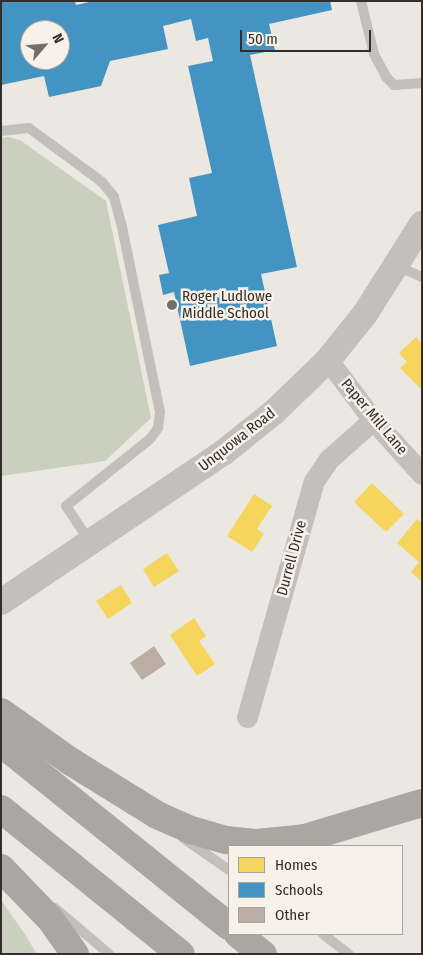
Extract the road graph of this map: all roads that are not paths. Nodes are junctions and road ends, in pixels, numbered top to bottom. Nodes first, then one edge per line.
1 (361, 1) edge
2 (422, 83) edge
3 (1, 131) edge
4 (422, 224) edge
5 (397, 266) junction
6 (422, 277) edge
7 (328, 360) junction
8 (373, 420) junction
9 (422, 474) edge
10 (91, 542) junction
11 (1, 602) edge
12 (1, 712) edge
13 (247, 717) dead end
14 (1, 743) edge
15 (135, 803) junction
16 (422, 803) edge
17 (1, 809) edge
18 (1, 862) edge
19 (1, 868) edge
20 (228, 869) edge
21 (228, 925) edge
22 (239, 935) edge
23 (324, 935) edge
24 (75, 954) edge
25 (109, 954) edge
26 (181, 954) edge
27 (263, 954) edge
28 (349, 954) edge

1 - 2 lane
3 - 10 lane
4 - 5 street, Unquowa Road
5 - 6 lane
5 - 7 street, Unquowa Road
7 - 8 street, Paper Mill Lane
7 - 10 street, Unquowa Road
8 - 9 street, Paper Mill Lane
8 - 13 street, Durrell Drive
10 - 11 street, Unquowa Road
12 - 15 highway
14 - 21 highway
15 - 16 highway
15 - 20 lane
17 - 26 highway
18 - 25 lane
19 - 24 highway
22 - 27 highway
23 - 28 lane

